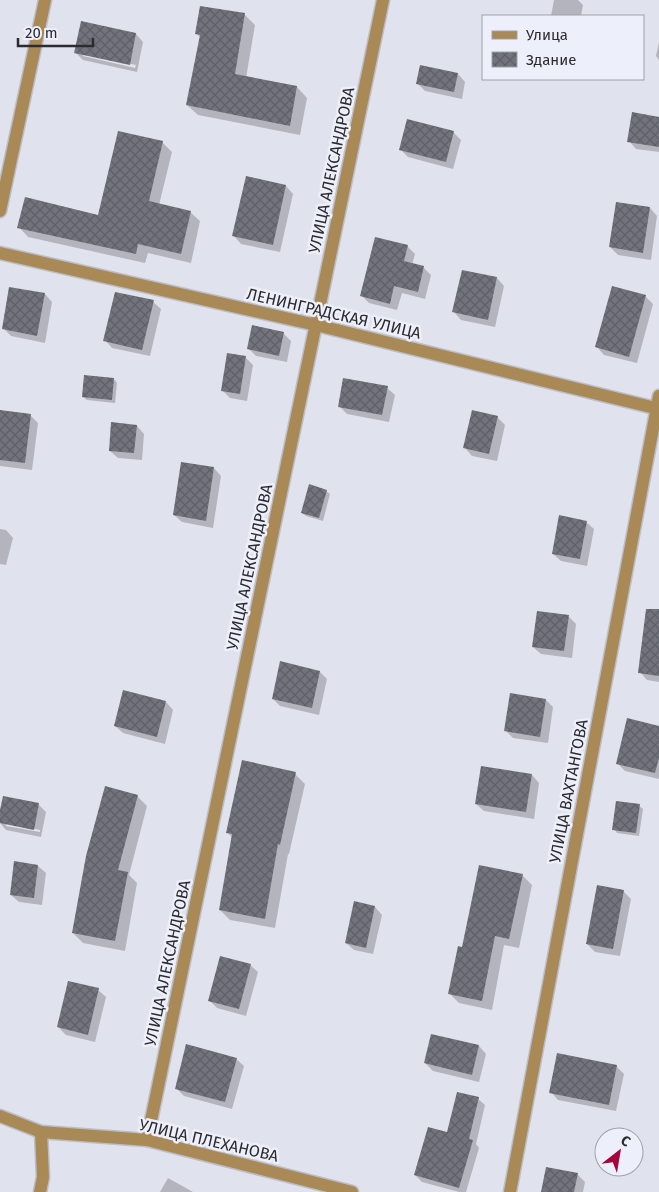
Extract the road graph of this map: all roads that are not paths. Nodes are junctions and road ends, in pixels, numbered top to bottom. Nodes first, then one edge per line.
1 (45, 0) edge
2 (383, 0) edge
3 (0, 211) edge
4 (0, 253) edge
5 (316, 324) junction
6 (658, 404) edge
7 (0, 1116) edge
8 (41, 1132) junction
9 (148, 1140) junction
10 (40, 1192) edge
11 (352, 1192) edge
12 (510, 1192) edge

1 - 3 street
2 - 5 street, УЛИЦА АЛЕКСАНДРОВА
4 - 5 street, ЛЕНИНГРАДСКАЯ УЛИЦА
5 - 6 street, ЛЕНИНГРАДСКАЯ УЛИЦА
5 - 9 street, УЛИЦА АЛЕКСАНДРОВА
6 - 12 street, УЛИЦА ВАХТАНГОВА
7 - 8 street, УЛИЦА ПЛЕХАНОВА
8 - 9 street, УЛИЦА ПЛЕХАНОВА
8 - 10 street
9 - 11 street, УЛИЦА ПЛЕХАНОВА

